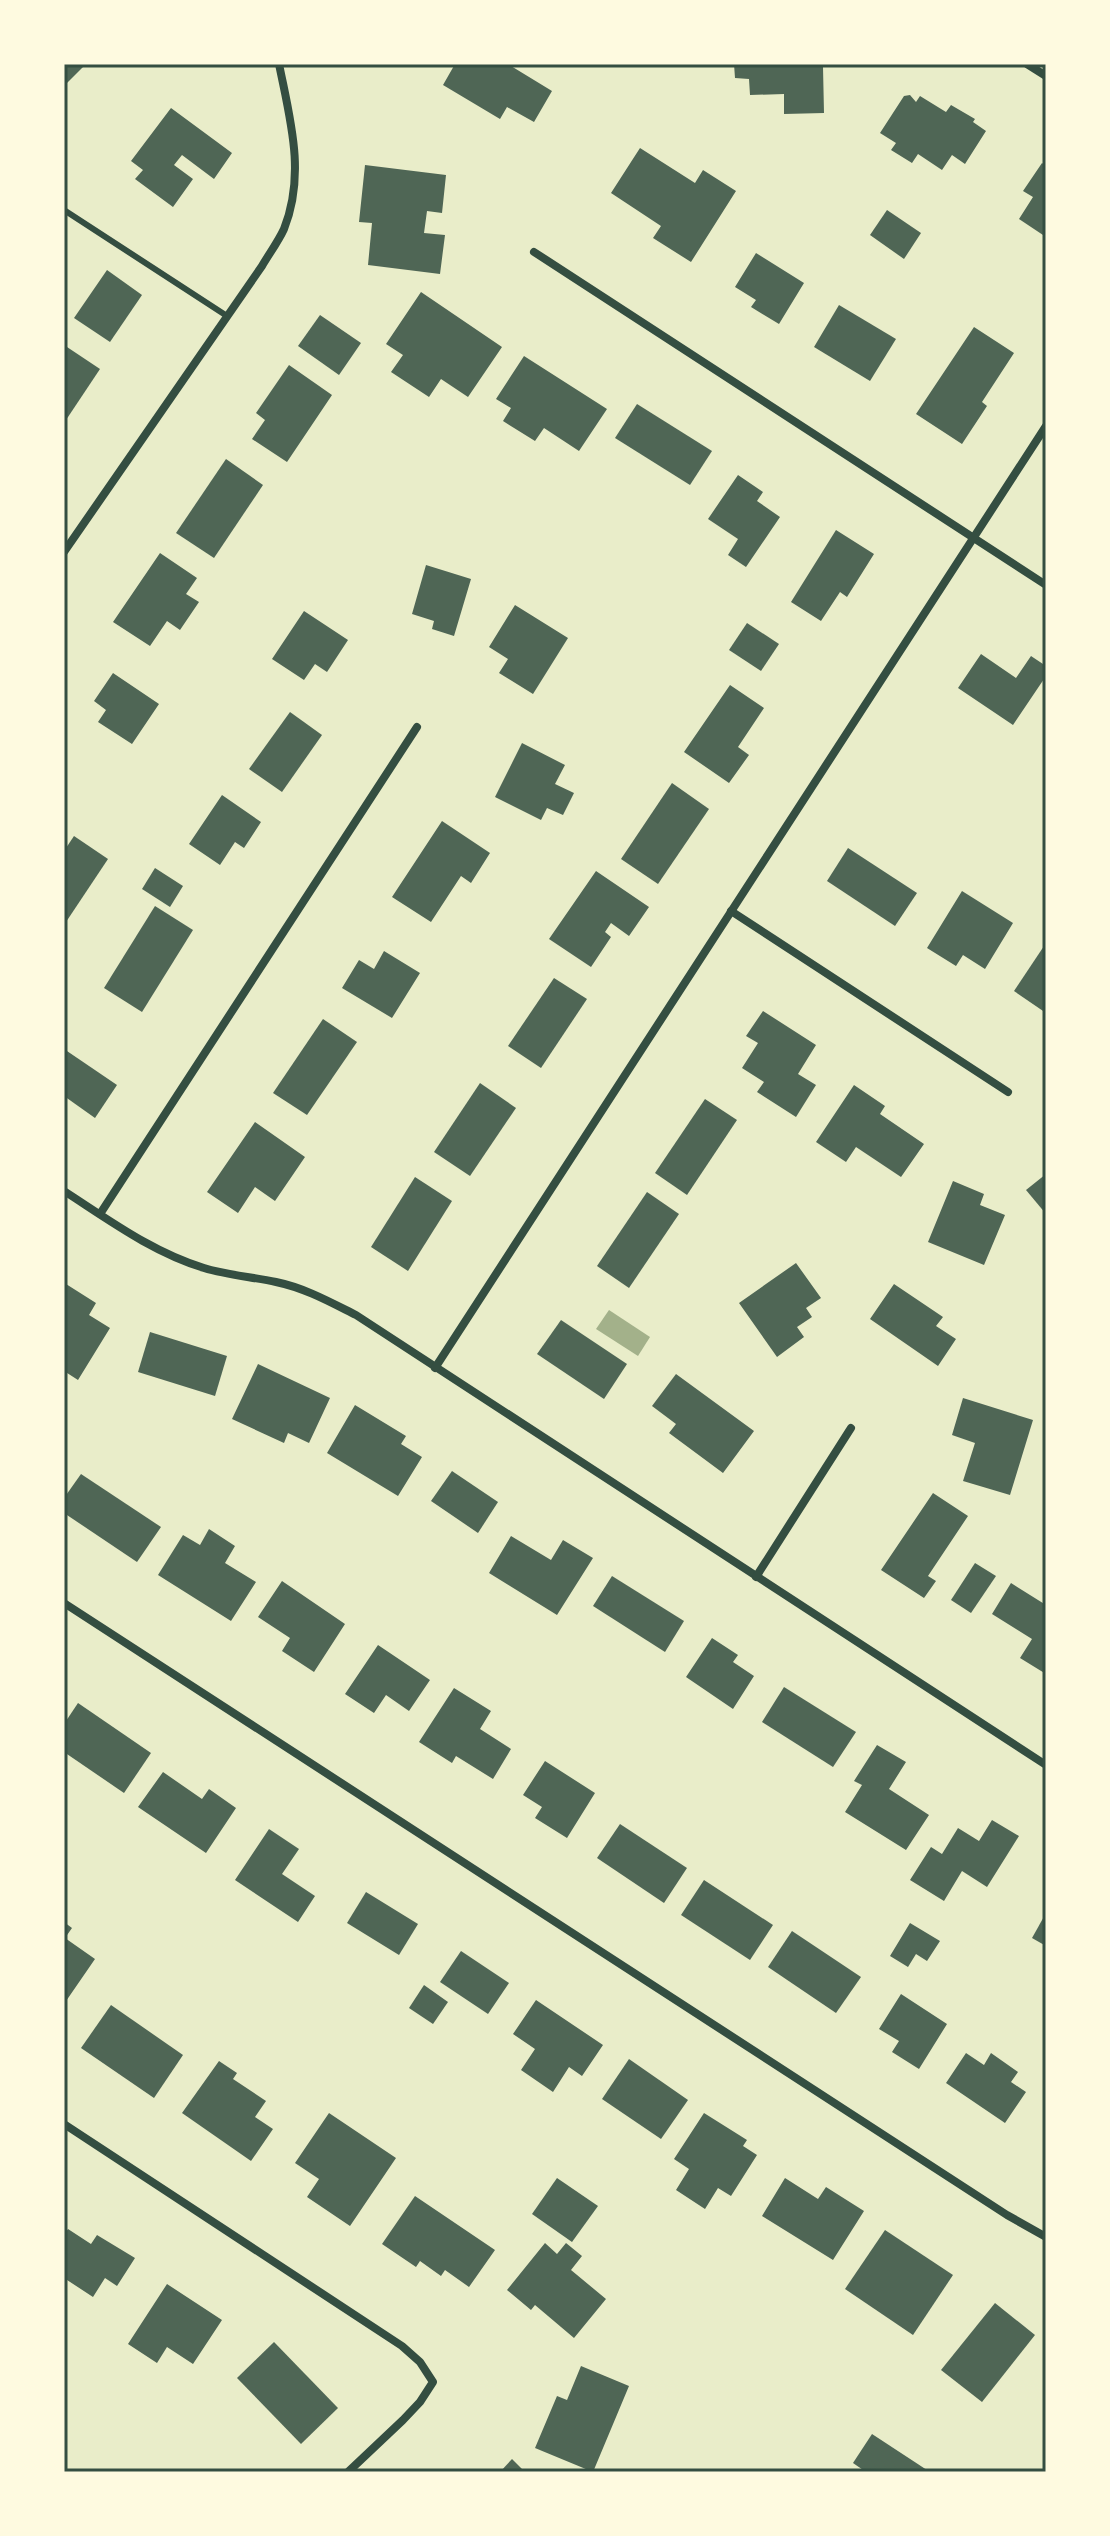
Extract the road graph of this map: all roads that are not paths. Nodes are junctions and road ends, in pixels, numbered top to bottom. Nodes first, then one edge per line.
1 (279, 64) edge
2 (1027, 64) edge
3 (1046, 76) edge
4 (64, 210) edge
5 (534, 252) dead end
6 (227, 316) junction
7 (1046, 426) edge
8 (973, 538) junction
9 (64, 552) edge
10 (1046, 585) edge
11 (417, 727) dead end
12 (731, 911) junction
13 (1008, 1092) dead end
14 (64, 1191) edge
15 (100, 1214) junction
16 (435, 1368) junction
17 (851, 1428) dead end
18 (756, 1577) junction
19 (64, 1603) edge
20 (1046, 1765) edge
21 (64, 2124) edge
22 (1046, 2237) edge
23 (348, 2472) edge

1 - 6 street
2 - 3 street
4 - 6 lane
5 - 8 street
6 - 9 street
7 - 8 street
8 - 10 street
8 - 12 street
11 - 15 street
12 - 13 street
12 - 16 street
14 - 15 street
15 - 16 street
16 - 18 street
17 - 18 street
18 - 20 street
19 - 22 street
21 - 23 street

